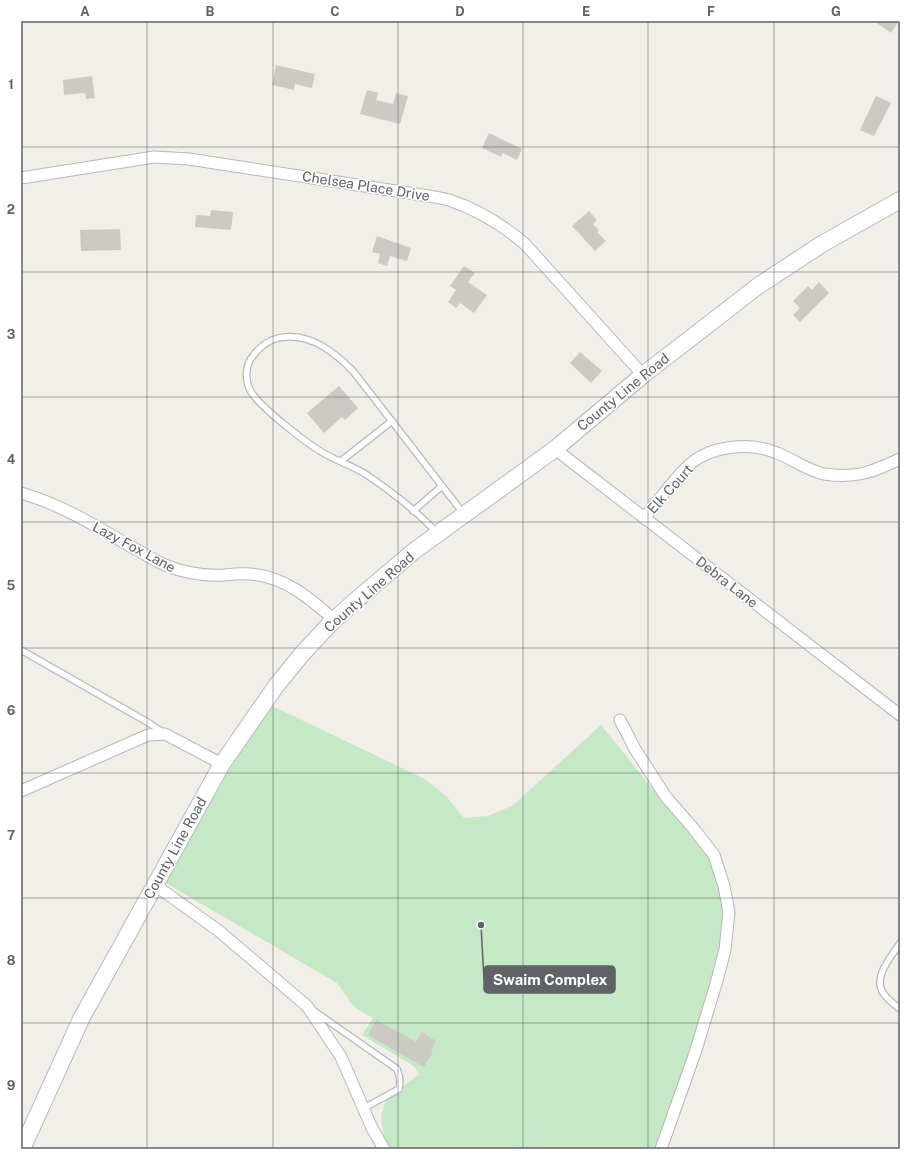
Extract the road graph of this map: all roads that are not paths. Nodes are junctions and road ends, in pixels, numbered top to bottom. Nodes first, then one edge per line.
1 (21, 178) edge
2 (900, 200) edge
3 (643, 375) junction
4 (392, 421) junction
5 (555, 449) junction
6 (900, 459) edge
7 (341, 461) junction
8 (442, 486) junction
9 (21, 493) edge
10 (413, 511) junction
11 (464, 515) junction
12 (644, 518) junction
13 (438, 534) junction
14 (334, 620) junction
15 (21, 650) edge
16 (900, 715) edge
17 (620, 720) dead end
18 (165, 734) junction
19 (222, 764) junction
20 (21, 791) edge
21 (155, 885) junction
22 (900, 943) edge
23 (307, 1006) junction
24 (900, 1008) edge
25 (364, 1108) junction
26 (22, 1149) edge
27 (384, 1149) edge
28 (661, 1149) edge

1 - 3 street, Chelsea Place Drive
2 - 3 street, County Line Road
3 - 5 street, County Line Road
4 - 7 lane
4 - 7 lane
4 - 8 lane
5 - 11 street, County Line Road
5 - 12 street, Debra Lane
6 - 12 street, Elk Court
7 - 10 lane
8 - 10 lane
8 - 11 lane
9 - 14 street, Lazy Fox Lane
10 - 13 lane
11 - 13 street, County Line Road
12 - 16 street, Debra Lane
13 - 14 street, County Line Road
14 - 19 street, County Line Road
15 - 18 lane
17 - 28 street
18 - 19 street
18 - 20 street
19 - 21 street, County Line Road
21 - 23 street
21 - 26 street, County Line Road
22 - 24 lane
23 - 25 street
23 - 25 lane
25 - 27 street

